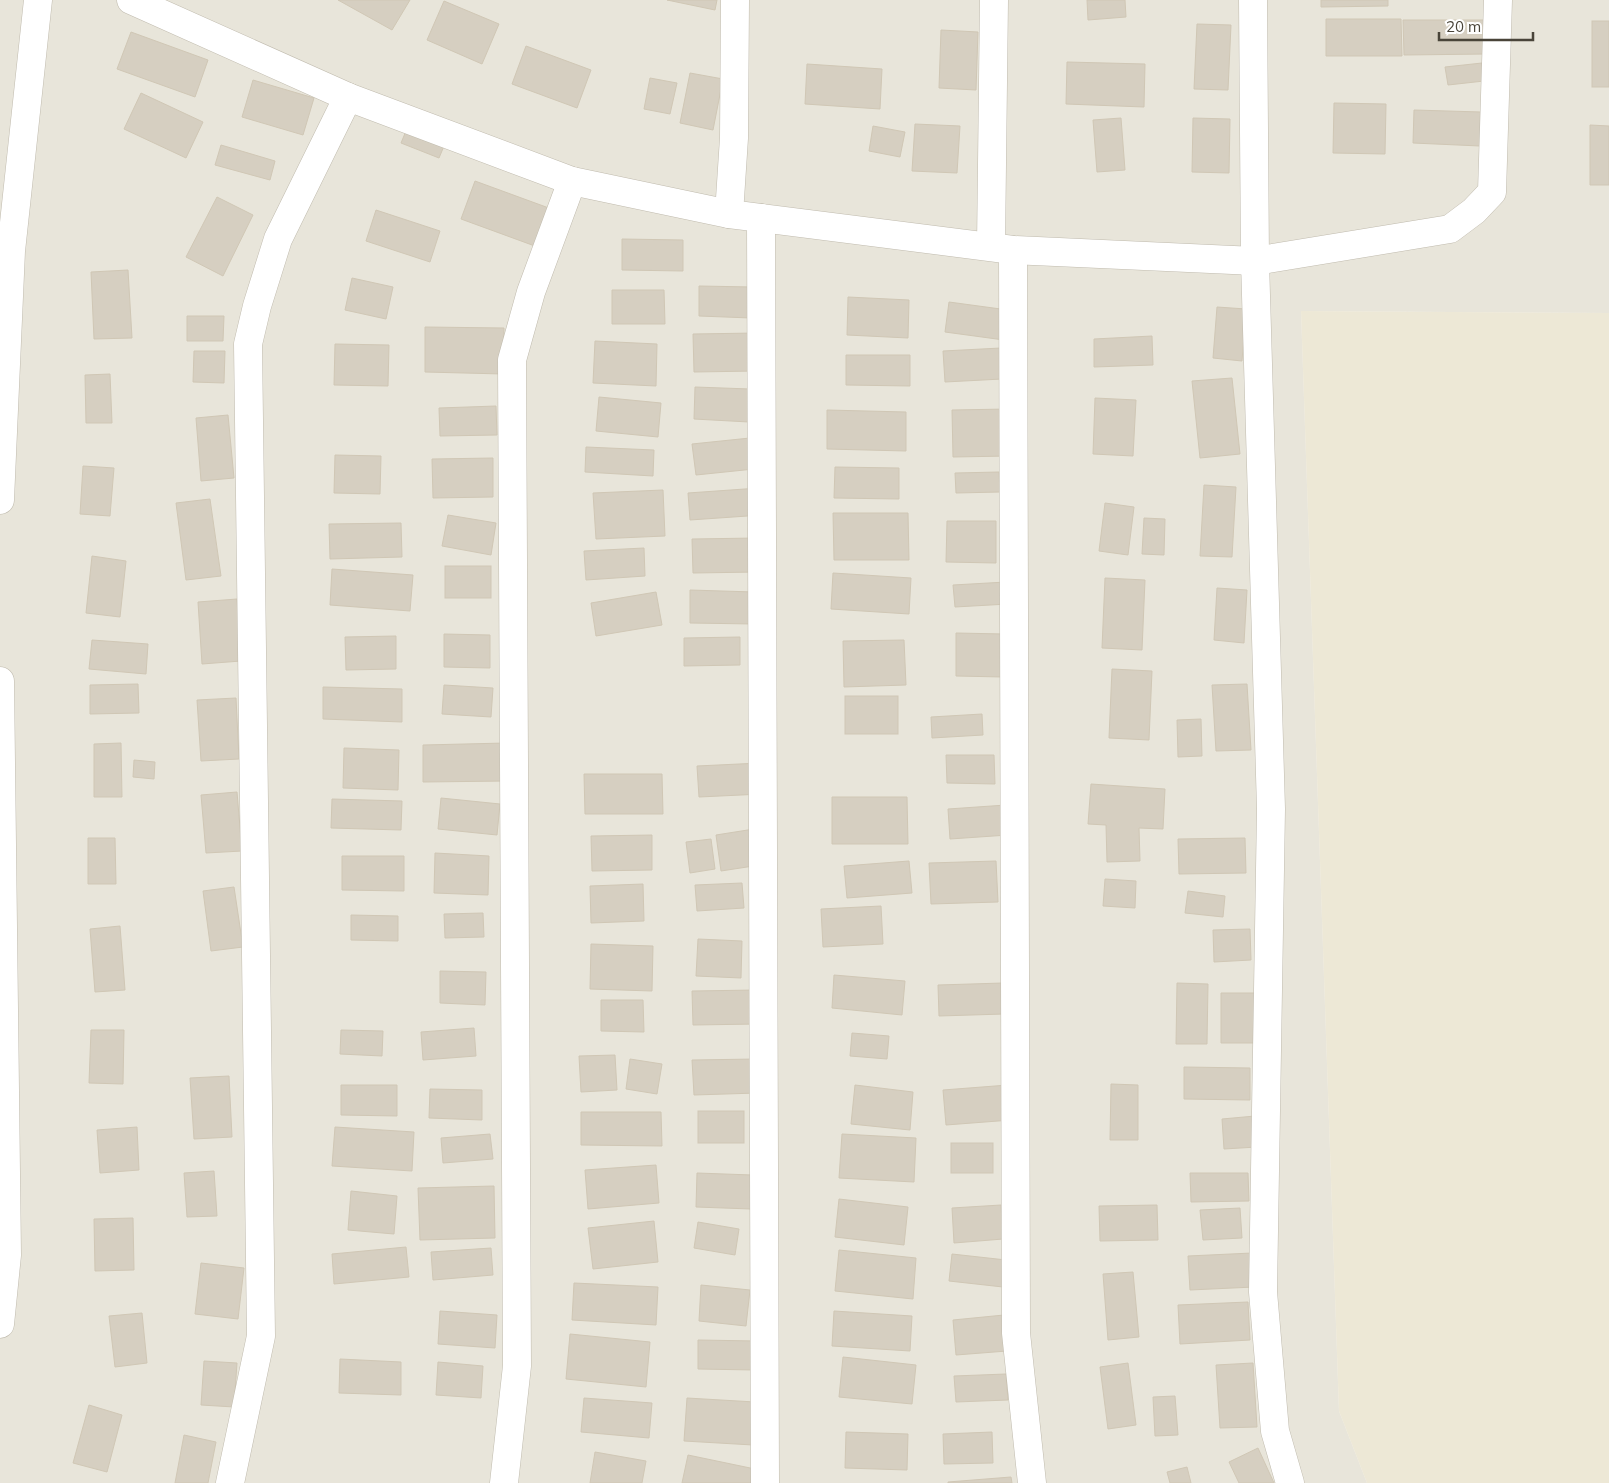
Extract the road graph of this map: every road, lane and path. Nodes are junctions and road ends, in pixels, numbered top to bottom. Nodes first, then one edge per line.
1 (38, 0) edge
2 (131, 0) edge
3 (735, 0) edge
4 (994, 0) edge
5 (1253, 0) edge
6 (1498, 0) edge
7 (348, 97) junction
8 (572, 181) junction
9 (729, 214) junction
10 (761, 218) junction
11 (1002, 248) junction
12 (1254, 261) junction
13 (0, 500) edge
14 (0, 682) edge
15 (3, 1254) edge
16 (0, 1324) edge
17 (230, 1483) edge
18 (504, 1483) edge
19 (765, 1483) edge
20 (1032, 1483) edge
21 (1290, 1483) edge

1 - 13 street
2 - 7 street
3 - 9 street
4 - 11 street
5 - 12 street
6 - 12 street
7 - 8 street
7 - 17 street
8 - 9 street
8 - 18 street
9 - 10 street
10 - 11 street
10 - 19 street
11 - 12 street
11 - 20 street
12 - 21 street
14 - 15 street
15 - 16 street

